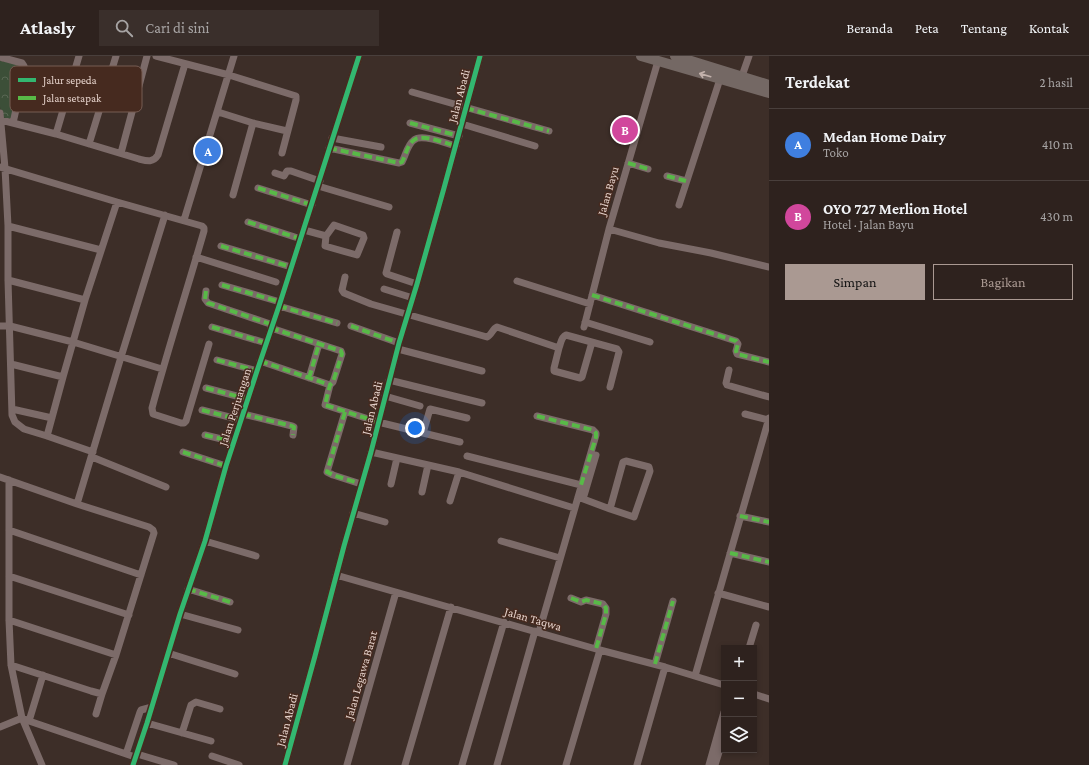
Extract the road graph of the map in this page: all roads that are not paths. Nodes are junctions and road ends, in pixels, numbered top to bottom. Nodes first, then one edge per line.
1 (80, 56) edge
2 (116, 56) edge
3 (147, 56) edge
4 (156, 56) edge
5 (234, 56) edge
6 (359, 56) edge
7 (480, 56) edge
8 (641, 56) edge
9 (675, 56) edge
10 (749, 56) edge
11 (0, 57) edge
12 (658, 61) junction
13 (185, 64) junction
14 (24, 66) edge
15 (77, 66) edge
16 (113, 66) edge
17 (142, 75) edge
18 (229, 75) junction
19 (742, 76) junction
20 (720, 79) junction
21 (769, 85) edge
22 (412, 92) dead end
23 (769, 94) edge
24 (466, 108) junction
25 (15, 112) edge
26 (63, 112) edge
27 (99, 112) edge
28 (132, 112) edge
29 (218, 112) junction
30 (1, 116) edge
31 (13, 123) junction
32 (254, 123) junction
33 (410, 123) dead end
34 (462, 124) junction
35 (287, 131) junction
36 (549, 131) dead end
37 (56, 134) junction
38 (458, 136) junction
39 (332, 138) junction
40 (89, 144) junction
41 (456, 146) junction
42 (534, 146) dead end
43 (381, 147) dead end
44 (329, 148) junction
45 (121, 153) junction
46 (282, 153) dead end
47 (628, 163) junction
48 (2, 167) edge
49 (648, 169) dead end
50 (275, 173) dead end
51 (667, 176) dead end
52 (686, 181) junction
53 (319, 183) junction
54 (258, 188) dead end
55 (233, 195) dead end
56 (117, 202) junction
57 (312, 205) junction
58 (679, 205) dead end
59 (389, 207) dead end
60 (165, 215) junction
61 (184, 220) junction
62 (248, 222) dead end
63 (8, 226) junction
64 (304, 230) junction
65 (609, 230) junction
66 (397, 232) dead end
67 (326, 236) junction
68 (301, 238) junction
69 (221, 246) dead end
70 (101, 250) junction
71 (196, 257) junction
72 (292, 267) junction
73 (769, 267) edge
74 (344, 277) dead end
75 (8, 280) junction
76 (517, 281) dead end
77 (276, 282) dead end
78 (417, 284) junction
79 (222, 285) dead end
80 (384, 289) dead end
81 (206, 291) dead end
82 (592, 295) junction
83 (413, 298) junction
84 (85, 300) junction
85 (280, 304) junction
86 (590, 304) junction
87 (408, 314) junction
88 (337, 323) dead end
89 (0, 326) edge
90 (10, 326) junction
91 (272, 326) junction
92 (351, 326) dead end
93 (212, 327) dead end
94 (73, 342) junction
95 (592, 342) junction
96 (650, 342) dead end
97 (266, 343) junction
98 (209, 344) dead end
99 (319, 344) junction
100 (398, 346) junction
101 (559, 348) junction
102 (121, 357) junction
103 (217, 360) dead end
104 (260, 361) junction
105 (769, 362) edge
106 (11, 364) junction
107 (162, 369) junction
108 (730, 370) dead end
109 (256, 371) junction
110 (482, 371) dead end
111 (63, 377) junction
112 (309, 378) junction
113 (389, 380) junction
114 (330, 385) junction
115 (610, 387) dead end
116 (206, 388) dead end
117 (385, 396) junction
118 (769, 397) edge
119 (248, 399) junction
120 (482, 403) dead end
121 (420, 406) dead end
122 (12, 409) junction
123 (202, 410) dead end
124 (345, 412) junction
125 (745, 414) dead end
126 (537, 416) dead end
127 (242, 417) junction
128 (52, 418) junction
129 (467, 418) dead end
130 (769, 419) edge
131 (378, 422) junction
132 (423, 433) junction
133 (293, 434) dead end
134 (205, 435) dead end
135 (47, 436) junction
136 (234, 442) junction
137 (460, 442) dead end
138 (183, 452) dead end
139 (371, 452) junction
140 (93, 455) junction
141 (596, 455) dead end
142 (467, 456) dead end
143 (397, 458) junction
144 (428, 464) junction
145 (226, 466) junction
146 (459, 472) junction
147 (0, 477) edge
148 (9, 480) junction
149 (362, 484) junction
150 (391, 484) dead end
151 (581, 485) junction
152 (166, 487) dead end
153 (422, 492) dead end
154 (580, 498) junction
155 (450, 502) dead end
156 (77, 504) junction
157 (574, 508) junction
158 (610, 509) junction
159 (353, 513) junction
160 (740, 516) junction
161 (385, 522) dead end
162 (769, 522) edge
163 (9, 530) junction
164 (205, 541) junction
165 (501, 541) dead end
166 (730, 553) junction
167 (256, 556) dead end
168 (560, 558) junction
169 (769, 562) edge
170 (141, 575) junction
171 (336, 575) junction
172 (9, 576) junction
173 (188, 589) junction
174 (396, 592) junction
175 (718, 593) junction
176 (571, 598) dead end
177 (230, 602) dead end
178 (673, 602) dead end
179 (451, 607) junction
180 (769, 607) edge
181 (180, 614) junction
182 (129, 615) junction
183 (9, 620) junction
184 (504, 622) junction
185 (756, 625) dead end
186 (238, 630) dead end
187 (537, 632) junction
188 (751, 645) edge
189 (598, 649) junction
190 (168, 653) junction
191 (116, 655) junction
192 (655, 664) junction
193 (11, 665) junction
194 (665, 666) junction
195 (235, 674) dead end
196 (43, 675) junction
197 (695, 676) junction
198 (721, 684) edge
199 (102, 694) junction
200 (757, 695) edge
201 (769, 699) edge
202 (152, 707) junction
203 (220, 709) dead end
204 (96, 714) dead end
205 (723, 717) edge
206 (25, 720) junction
207 (147, 723) junction
208 (0, 727) edge
209 (182, 732) junction
210 (210, 741) dead end
211 (721, 746) edge
212 (126, 754) junction
213 (136, 756) junction
214 (212, 756) dead end
215 (42, 765) edge
216 (133, 765) edge
217 (174, 765) edge
218 (239, 765) edge
219 (285, 765) edge
220 (347, 765) edge
221 (405, 765) edge
222 (462, 765) edge
223 (497, 765) edge
224 (566, 765) edge
225 (637, 765) edge
226 (709, 765) edge
227 (715, 765) edge

1 - 15 street
2 - 16 street
3 - 17 street
4 - 13 street
5 - 18 street
6 - 39 street, Jalan Perjuangan
7 - 24 street, Jalan Abadi
8 - 12 highway
9 - 19 highway
10 - 19 street
11 - 14 street
20 -> 12 highway
12 - 47 street, Jalan Bayu
13 - 18 street
13 - 45 street
18 - 29 street
18 - 35 street
19 - 21 highway
20 - 23 highway
20 - 52 street
22 - 24 street
24 - 34 street, Jalan Abadi
24 - 36 street
25 - 31 street
26 - 37 street
27 - 40 street
28 - 45 street
29 - 32 street
29 - 61 street
30 - 31 street
30 - 48 street
31 - 37 street
32 - 35 street
32 - 55 street
33 - 38 street
34 - 38 street, Jalan Abadi
34 - 42 street
35 - 46 street
37 - 40 street
38 - 41 street, Jalan Abadi
39 - 43 street
39 - 44 street, Jalan Perjuangan
40 - 45 street
41 - 44 street
41 - 78 street, Jalan Abadi
44 - 53 street, Jalan Perjuangan
47 - 49 street
47 - 65 street, Jalan Bayu
48 - 56 street
48 - 63 street
50 - 53 street
51 - 52 street
52 - 58 street
53 - 57 street, Jalan Perjuangan
53 - 59 street
54 - 57 street
56 - 60 street
56 - 70 street
57 - 64 street, Jalan Perjuangan
60 - 61 street
60 - 102 street
61 - 71 street
62 - 68 street
63 - 70 street
63 - 75 street
64 - 67 street
64 - 68 street, Jalan Perjuangan
65 - 73 street
65 - 82 street, Jalan Bayu
66 - 78 street
67 - 67 street
68 - 72 street, Jalan Perjuangan
69 - 72 street
70 - 84 street
71 - 77 street
71 - 107 street
72 - 85 street, Jalan Perjuangan
74 - 87 street
75 - 84 street
75 - 90 street
76 - 86 street
78 - 83 street, Jalan Abadi
79 - 85 street
80 - 83 street
81 - 91 street
82 - 86 street, Jalan Bayu
82 - 105 street
83 - 87 street, Jalan Abadi
84 - 94 street
85 - 88 street
85 - 91 street, Jalan Perjuangan
86 - 96 street, Jalan Bayu
87 - 100 street, Jalan Abadi
87 - 101 street
89 - 90 street
90 - 94 street
90 - 106 street
91 - 97 street, Jalan Perjuangan
91 - 99 street
92 - 100 street
93 - 97 street
94 - 102 street
94 - 111 street
95 - 101 street
95 - 101 street
95 - 115 street
97 - 104 street, Jalan Perjuangan
98 - 107 street
99 - 112 street
99 - 114 street
100 - 110 street
100 - 113 street, Jalan Abadi
102 - 107 street
102 - 140 street
103 - 109 street
104 - 109 street, Jalan Perjuangan
104 - 112 street
106 - 111 street
106 - 122 street
108 - 118 street
109 - 119 street, Jalan Perjuangan
111 - 128 street
112 - 114 street
113 - 117 street, Jalan Abadi
113 - 120 street
114 - 124 street
116 - 119 street
117 - 121 street
117 - 131 street, Jalan Abadi
119 - 127 street, Jalan Perjuangan
122 - 128 street
122 - 135 street
123 - 127 street
124 - 131 street
124 - 149 street
125 - 130 street
126 - 151 street
127 - 133 street
127 - 136 street, Jalan Perjuangan
128 - 135 street
129 - 132 street
130 - 160 street
131 - 132 street
131 - 139 street, Jalan Abadi
132 - 137 street
134 - 136 street
135 - 140 street
136 - 145 street, Jalan Perjuangan
138 - 145 street
139 - 143 street
139 - 149 street, Jalan Abadi
140 - 152 street
140 - 156 street
141 - 154 street
142 - 151 street
143 - 144 street
143 - 150 street
144 - 146 street
144 - 153 street
145 - 164 street, Jalan Perjuangan
146 - 155 street
146 - 157 street
147 - 148 street
148 - 156 street
148 - 163 street
149 - 159 street, Jalan Abadi
151 - 154 street
154 - 157 street
154 - 158 street
156 - 170 street
157 - 168 street
158 - 158 street
159 - 161 street
159 - 171 street, Jalan Abadi
160 - 162 street
160 - 166 street
163 - 170 street
163 - 172 street
164 - 167 street
164 - 173 street, Jalan Perjuangan
165 - 168 street
166 - 169 street
166 - 175 street
168 - 187 street
170 - 182 street
171 - 174 street, Jalan Taqwa
171 - 219 street, Jalan Abadi
172 - 182 street
172 - 183 street
173 - 177 street
173 - 181 street, Jalan Perjuangan
174 - 179 street, Jalan Taqwa
174 - 220 street, Jalan Legawa Barat
175 - 180 street
175 - 197 street
176 - 189 street
178 - 192 street
179 - 184 street, Jalan Taqwa
179 - 221 street
181 - 186 street
181 - 190 street, Jalan Perjuangan
182 - 191 street
183 - 191 street
183 - 193 street
184 - 187 street, Jalan Taqwa
184 - 222 street
185 - 188 street
187 - 189 street, Jalan Taqwa
187 - 223 street
189 - 192 street, Jalan Taqwa
189 - 224 street
190 - 195 street
190 - 202 street, Jalan Perjuangan
191 - 199 street
192 - 194 street, Jalan Taqwa
193 - 196 street
193 - 206 street
194 - 197 street, Jalan Taqwa
194 - 225 street
196 - 199 street
196 - 206 street
197 - 198 street, Jalan Taqwa
199 - 204 street
200 - 201 street
202 - 207 street, Jalan Perjuangan
202 - 212 street
203 - 209 street
205 - 226 street
206 - 208 street
206 - 212 street
206 - 215 street
207 - 209 street
207 - 213 street, Jalan Perjuangan
209 - 210 street
211 - 227 street
212 - 213 street
213 - 216 street, Jalan Perjuangan
213 - 217 street
214 - 218 street

